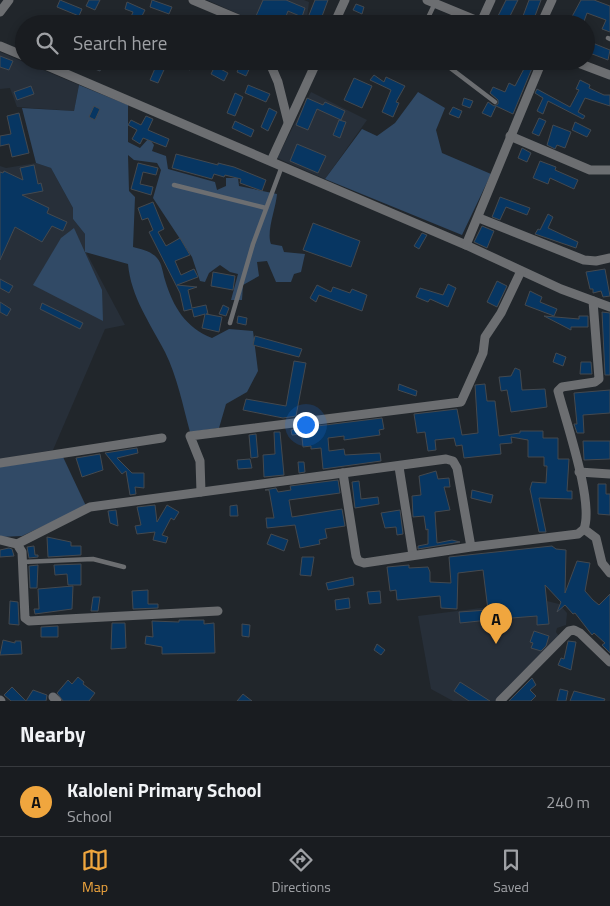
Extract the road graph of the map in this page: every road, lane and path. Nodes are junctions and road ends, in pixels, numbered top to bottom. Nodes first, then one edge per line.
1 (10, 0) edge
2 (193, 0) edge
3 (345, 0) edge
4 (491, 0) edge
5 (552, 0) edge
6 (431, 2) edge
7 (0, 12) edge
8 (229, 15) edge
9 (338, 15) edge
10 (427, 15) edge
11 (463, 15) edge
12 (486, 15) edge
13 (545, 15) edge
14 (0, 46) edge
15 (15, 52) edge
16 (595, 69) edge
17 (57, 70) edge
18 (273, 70) edge
19 (313, 70) edge
20 (453, 70) edge
21 (538, 70) edge
22 (610, 75) edge
23 (495, 102) dead end
24 (288, 122) junction
25 (510, 136) junction
26 (271, 161) junction
27 (282, 166) junction
28 (610, 170) edge
29 (174, 185) dead end
30 (266, 208) junction
31 (478, 218) junction
32 (466, 245) junction
33 (610, 258) edge
34 (521, 271) junction
35 (593, 302) junction
36 (610, 307) edge
37 (230, 323) dead end
38 (162, 438) dead end
39 (0, 463) edge
40 (399, 467) junction
41 (579, 472) junction
42 (343, 473) junction
43 (610, 474) edge
44 (201, 492) junction
45 (584, 529) junction
46 (0, 540) edge
47 (17, 544) junction
48 (471, 546) junction
49 (413, 555) junction
50 (22, 562) junction
51 (124, 567) dead end
52 (610, 573) edge
53 (218, 611) dead end
54 (610, 662) edge
55 (500, 701) edge

1 - 7 street
2 - 8 street
3 - 9 street
4 - 12 street
5 - 13 street
6 - 10 lane
6 - 11 street
14 - 15 street
16 - 22 street
17 - 26 street
18 - 24 street
19 - 24 street
20 - 23 lane
21 - 25 street
24 - 26 street
25 - 28 street
25 - 31 street
26 - 27 street
27 - 30 lane
27 - 32 street
29 - 30 lane
30 - 37 lane
31 - 32 street
31 - 33 street
32 - 34 street
34 - 35 street
34 - 44 street
35 - 36 street
35 - 41 street
38 - 39 street
40 - 42 street
40 - 48 street
40 - 49 street
41 - 43 street
41 - 45 street
42 - 44 street
42 - 49 street
44 - 47 street
45 - 48 street
45 - 52 street
46 - 47 street
47 - 50 street
48 - 49 street
50 - 51 lane
50 - 53 street
54 - 55 street

